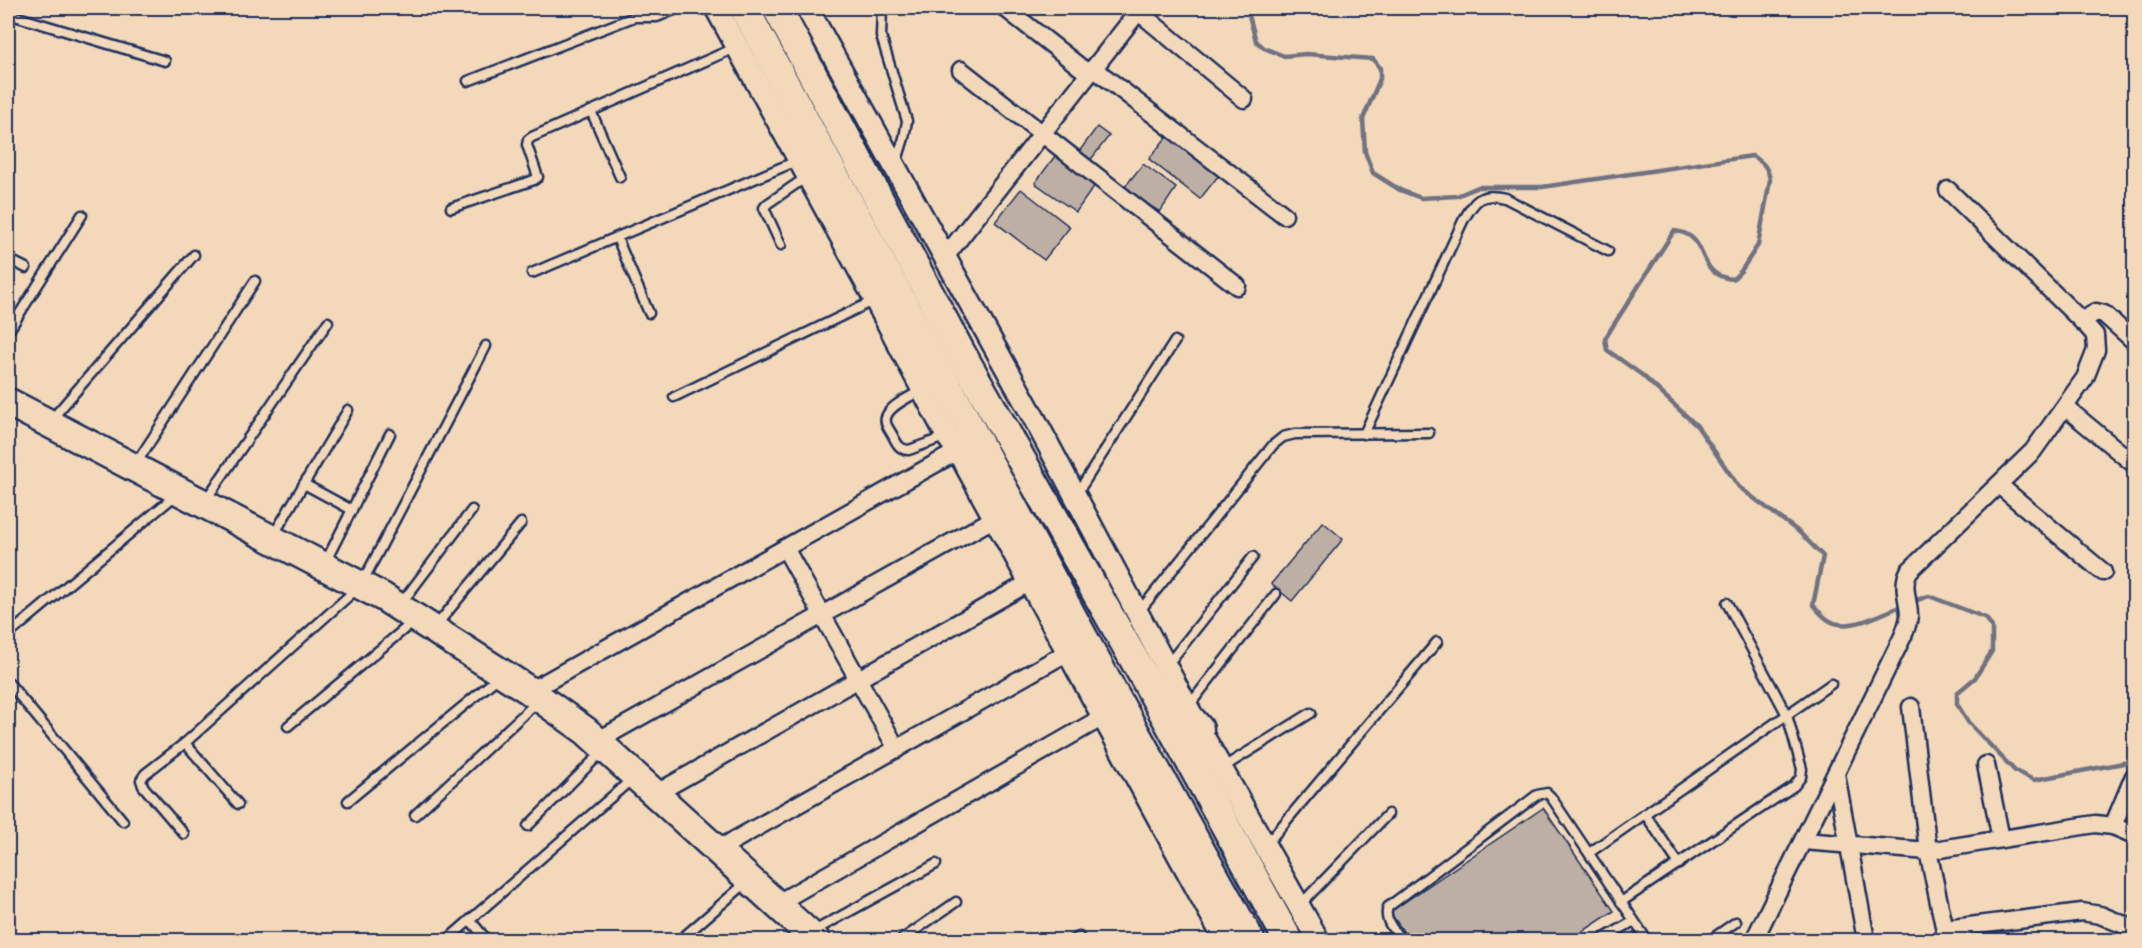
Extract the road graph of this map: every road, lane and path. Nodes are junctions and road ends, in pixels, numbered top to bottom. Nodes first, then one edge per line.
1 (679, 8) edge
2 (716, 8) edge
3 (744, 8) edge
4 (777, 8) edge
5 (807, 8) edge
6 (882, 8) edge
7 (1005, 8) edge
8 (1138, 9) edge
9 (8, 14) edge
10 (737, 47) junction
11 (165, 62) dead end
12 (961, 70) dead end
13 (1091, 71) junction
14 (468, 81) dead end
15 (1244, 99) dead end
16 (591, 111) junction
17 (1041, 135) junction
18 (895, 167) junction
19 (803, 168) junction
20 (620, 177) dead end
21 (1948, 190) dead end
22 (451, 208) dead end
23 (82, 215) dead end
24 (1284, 215) dead end
25 (617, 238) junction
26 (781, 245) dead end
27 (1608, 251) dead end
28 (194, 255) dead end
29 (945, 257) junction
30 (8, 259) edge
31 (26, 268) dead end
32 (531, 273) dead end
33 (255, 281) dead end
34 (1237, 286) dead end
35 (875, 299) junction
36 (649, 313) dead end
37 (2082, 321) junction
38 (328, 322) dead end
39 (8, 333) edge
40 (1175, 341) dead end
41 (2134, 341) edge
42 (486, 346) dead end
43 (923, 389) junction
44 (674, 397) dead end
45 (8, 402) edge
46 (2065, 407) junction
47 (348, 410) dead end
48 (48, 423) junction
49 (1429, 433) dead end
50 (390, 434) dead end
51 (1364, 434) junction
52 (953, 444) junction
53 (2134, 464) edge
54 (134, 468) junction
55 (304, 484) junction
56 (2000, 486) junction
57 (180, 491) junction
58 (1076, 496) junction
59 (204, 504) junction
60 (352, 510) junction
61 (472, 510) dead end
62 (994, 518) junction
63 (521, 523) dead end
64 (271, 539) junction
65 (785, 548) junction
66 (1253, 557) dead end
67 (324, 566) junction
68 (2103, 572) dead end
69 (1030, 582) junction
70 (361, 585) junction
71 (1276, 594) dead end
72 (1727, 603) dead end
73 (1138, 613) junction
74 (822, 615) junction
75 (416, 618) junction
76 (8, 634) edge
77 (1437, 642) dead end
78 (1130, 651) junction
79 (1068, 652) junction
80 (1097, 662) junction
81 (1166, 666) junction
82 (503, 674) junction
83 (858, 679) junction
84 (8, 682) edge
85 (1832, 684) dead end
86 (535, 695) junction
87 (1911, 706) dead end
88 (1311, 713) dead end
89 (1787, 716) junction
90 (1194, 718) junction
91 (1106, 721) junction
92 (288, 726) dead end
93 (184, 743) junction
94 (601, 745) junction
95 (897, 749) junction
96 (1986, 765) dead end
97 (1222, 768) junction
98 (1836, 774) junction
99 (636, 776) junction
100 (2134, 776) edge
101 (656, 794) junction
102 (348, 801) dead end
103 (238, 804) dead end
104 (1388, 814) dead end
105 (1645, 814) junction
106 (415, 815) dead end
107 (123, 821) dead end
108 (528, 826) dead end
109 (2113, 826) junction
110 (184, 834) dead end
111 (2134, 835) edge
112 (2001, 839) junction
113 (1803, 841) junction
114 (1848, 844) junction
115 (1265, 846) junction
116 (717, 850) junction
117 (1928, 850) junction
118 (1589, 853) junction
119 (936, 864) dead end
120 (1679, 864) junction
121 (749, 880) junction
122 (956, 902) dead end
123 (1621, 902) junction
124 (776, 904) junction
125 (1299, 906) junction
126 (470, 920) junction
127 (1634, 921) junction
128 (1736, 922) dead end
129 (2131, 932) edge
130 (1946, 935) edge
131 (809, 938) edge
132 (447, 940) edge
133 (487, 940) edge
134 (680, 940) edge
135 (901, 940) edge
136 (1225, 940) edge
137 (1250, 940) edge
138 (1288, 940) edge
139 (1318, 940) edge
140 (1401, 940) edge
141 (1601, 940) edge
142 (1647, 940) edge
143 (1710, 940) edge
144 (1754, 940) edge
145 (1866, 940) edge

1 - 14 lane
2 - 10 street
3 - 80 highway
4 - 78 highway
5 - 18 street
6 - 18 lane
7 - 13 street
8 - 13 street
8 - 15 street
9 - 11 lane
10 - 16 lane
10 - 19 street
12 - 17 street
13 - 17 street
13 - 24 street
16 - 20 lane
16 - 22 lane
17 - 29 street
17 - 34 street
18 - 29 street
19 - 25 lane
19 - 26 lane
19 - 35 street
21 - 37 street
23 - 39 lane
25 - 32 lane
25 - 36 lane
27 - 51 lane
28 - 48 lane
29 - 58 street
30 - 31 lane
33 - 54 lane
35 - 43 street
35 - 44 lane
37 - 41 street
37 - 46 street
38 - 59 lane
40 - 58 lane
42 - 70 lane
43 - 52 street
43 - 52 lane
45 - 48 main road
46 - 53 street
46 - 56 street
47 - 55 lane
48 - 54 main road
49 - 51 lane
50 - 60 lane
51 - 73 lane
52 - 62 street
52 - 65 street
54 - 57 main road
55 - 60 lane
55 - 64 lane
56 - 68 street
56 - 98 street
57 - 59 main road
57 - 76 lane
58 - 73 street
59 - 64 main road
60 - 67 lane
61 - 75 lane
62 - 69 street
62 - 74 street
63 - 75 lane
64 - 67 main road
65 - 74 street
65 - 86 street
66 - 81 lane
67 - 70 main road
69 - 79 street
69 - 83 street
70 - 75 main road
70 - 93 lane
71 - 90 lane
72 - 89 lane
73 - 81 street
74 - 83 street
74 - 94 street
75 - 82 main road
75 - 92 lane
77 - 115 lane
78 - 90 highway
78 - 138 highway
79 - 91 street
79 - 95 street
80 - 91 highway
80 - 137 highway
81 - 90 street
82 - 86 main road
82 - 102 lane
83 - 95 street
83 - 101 street
84 - 107 lane
85 - 89 lane
86 - 94 main road
86 - 106 lane
87 - 117 street
88 - 97 lane
89 - 105 lane
89 - 120 lane
90 - 97 street
91 - 124 street
91 - 136 street
93 - 103 lane
93 - 110 lane
94 - 99 main road
94 - 108 lane
95 - 116 street
96 - 112 street
97 - 115 street
98 - 113 street
98 - 114 street
99 - 101 main road
99 - 126 lane
100 - 109 street
101 - 116 main road
104 - 125 lane
105 - 118 lane
105 - 120 lane
109 - 111 street
109 - 112 street
112 - 117 street
113 - 114 street
113 - 144 street
114 - 117 street
114 - 145 street
115 - 125 street
116 - 121 main road
117 - 130 street
118 - 123 lane
118 - 140 lane
119 - 131 lane
120 - 123 lane
121 - 124 main road
121 - 134 lane
122 - 135 lane
123 - 127 lane
124 - 131 main road
125 - 139 street
126 - 132 lane
126 - 133 lane
127 - 141 lane
127 - 142 lane
128 - 143 lane
129 - 130 street

